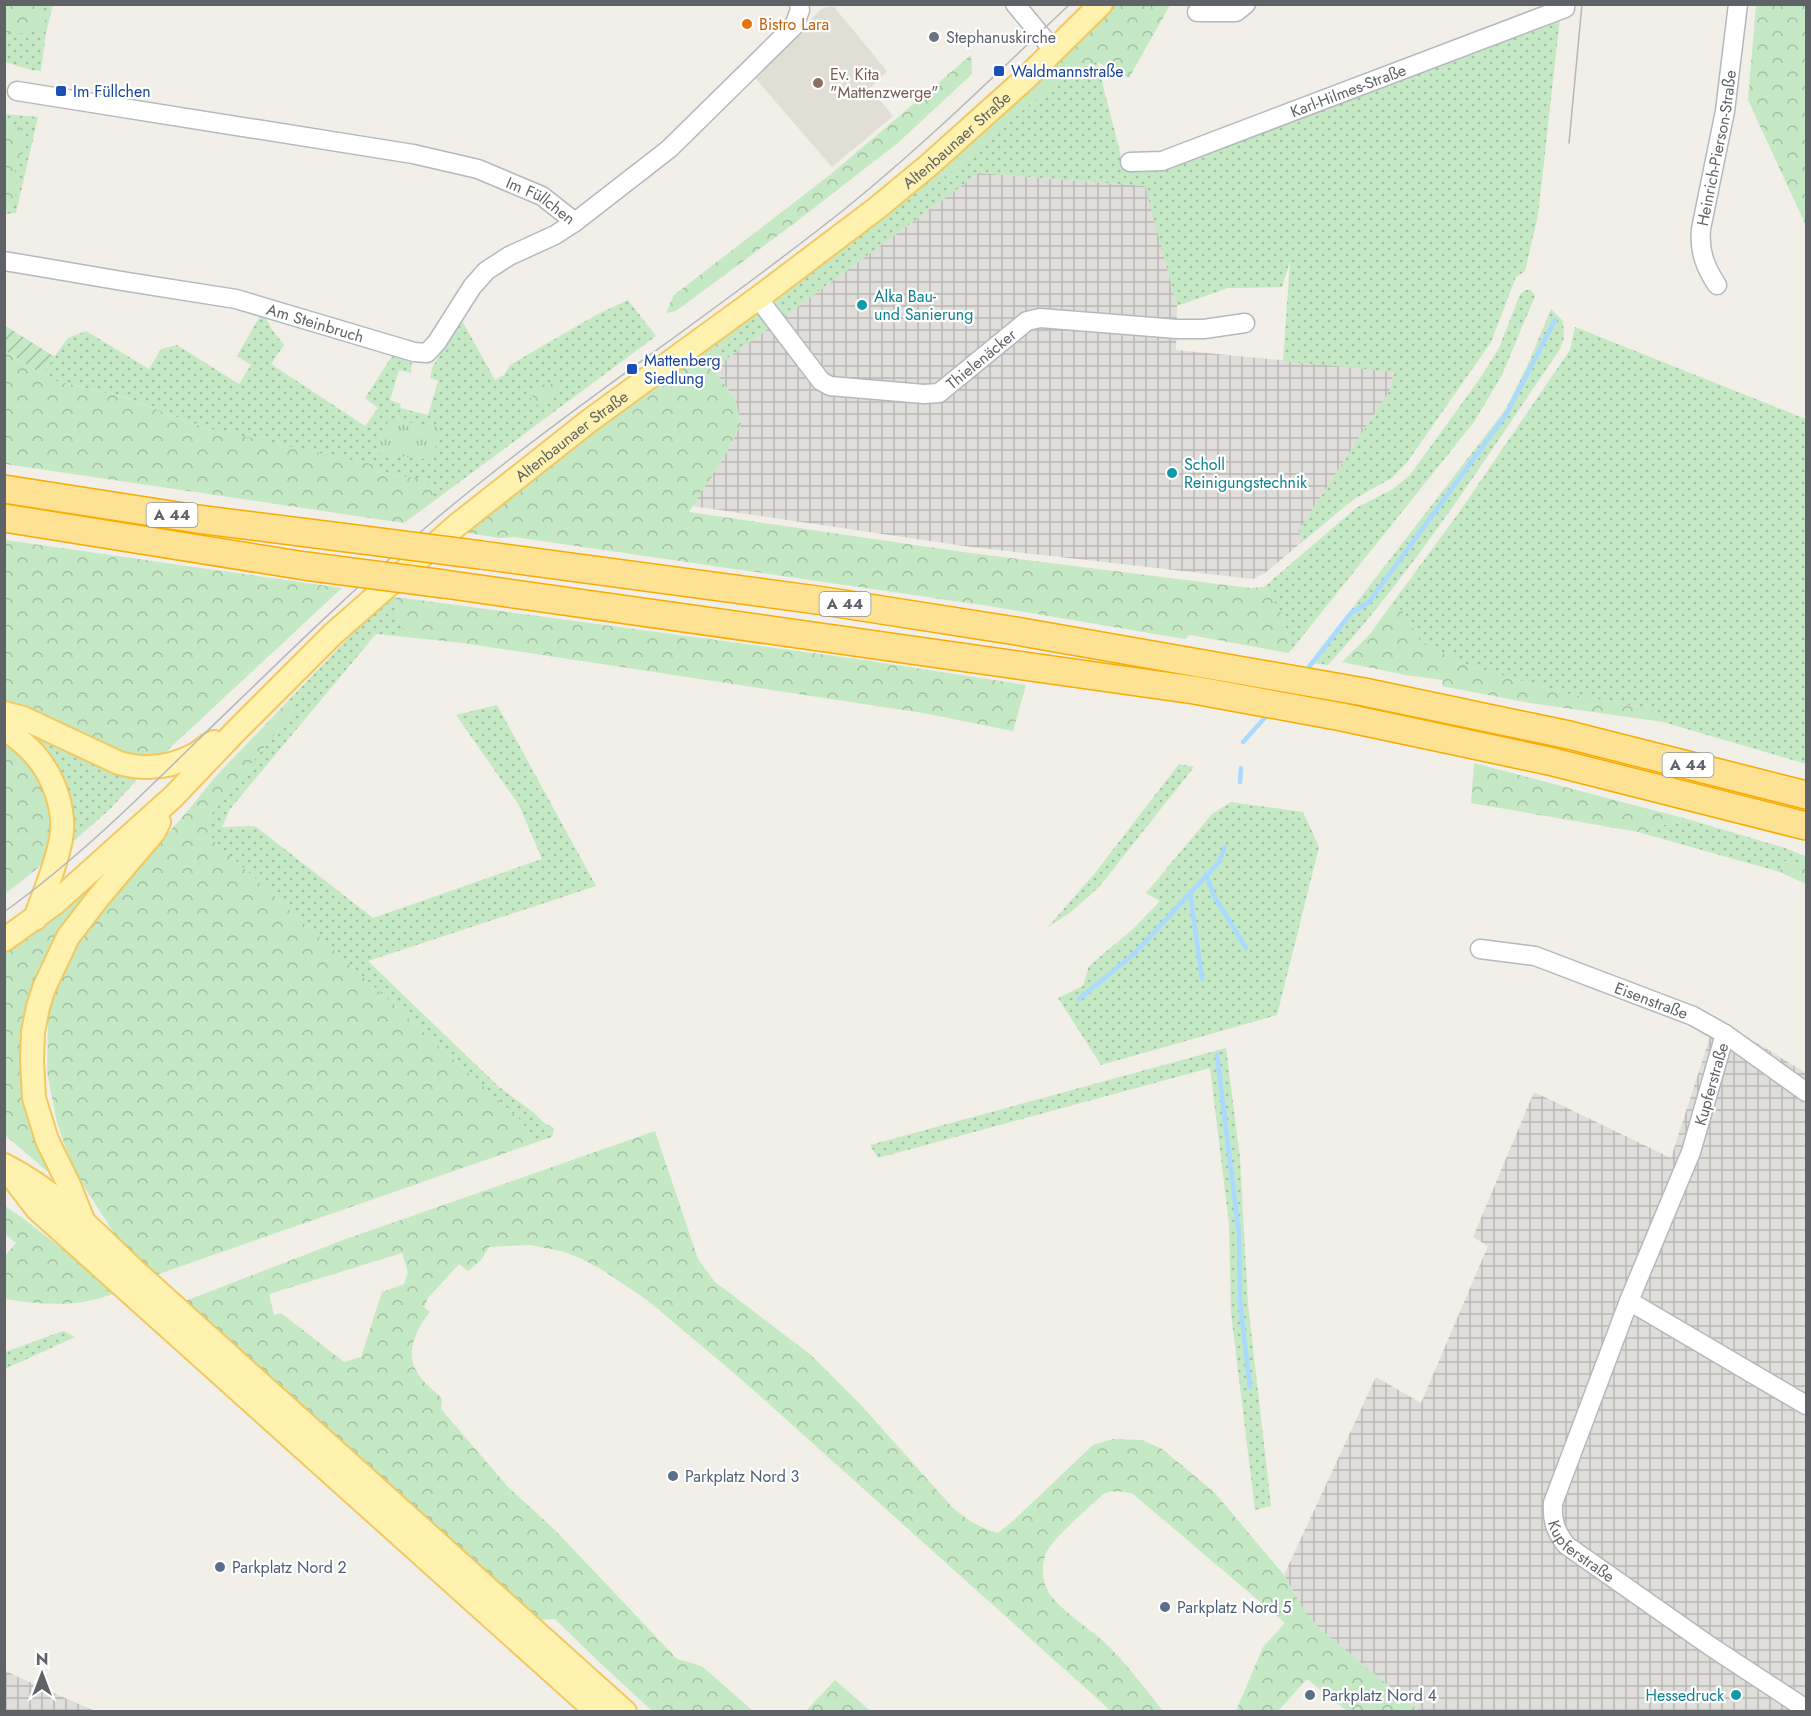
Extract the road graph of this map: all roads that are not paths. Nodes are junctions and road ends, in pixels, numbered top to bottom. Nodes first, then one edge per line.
1 (800, 4) edge
2 (1015, 4) edge
3 (1101, 4) edge
4 (1246, 4) edge
5 (1738, 4) edge
6 (1565, 6) edge
7 (1197, 12) dead end
8 (1054, 51) junction
9 (17, 91) dead end
10 (1130, 162) dead end
11 (574, 222) junction
12 (4, 261) edge
13 (1717, 285) dead end
14 (758, 298) junction
15 (1245, 323) dead end
16 (4, 489) edge
17 (4, 518) edge
18 (4, 713) edge
19 (4, 729) edge
20 (234, 733) junction
21 (1806, 795) edge
22 (173, 797) junction
23 (1744, 809) junction
24 (1806, 826) edge
25 (1806, 837) edge
26 (35, 919) junction
27 (4, 940) edge
28 (1480, 949) dead end
29 (1725, 1034) junction
30 (1806, 1092) edge
31 (4, 1166) edge
32 (4, 1194) edge
33 (37, 1209) junction
34 (83, 1220) junction
35 (1629, 1301) junction
36 (189, 1332) junction
37 (1806, 1405) edge
38 (1806, 1709) edge
39 (597, 1712) edge
40 (625, 1712) edge

1 - 11 street, Im Füllchen
2 - 8 street
3 - 8 main road, Altenbaunaer Straße
4 - 7 street
5 - 13 street, Heinrich-Pierson-Straße
6 - 10 street, Karl-Hilmes-Straße
8 - 14 main road, Altenbaunaer Straße
9 - 11 street, Im Füllchen
11 - 12 street, Am Steinbruch
14 - 15 street, Thielenäcker
14 - 20 main road, Altenbaunaer Straße
16 - 21 highway, A 44, bridge
17 - 23 highway, A 44, bridge
18 - 20 main road
19 - 26 main road
20 - 22 main road, Altenbaunaer Straße
22 - 26 main road
22 - 34 main road
23 - 24 highway, A 44
23 - 25 highway
26 - 27 main road
28 - 29 street, Eisenstraße
29 - 30 street, Eisenstraße
29 - 35 street, Kupferstraße
31 - 33 main road
31 - 34 main road
32 - 33 main road
33 - 36 main road
34 - 36 main road
35 - 37 street
35 - 38 street, Kupferstraße
36 - 39 main road
36 - 40 main road

